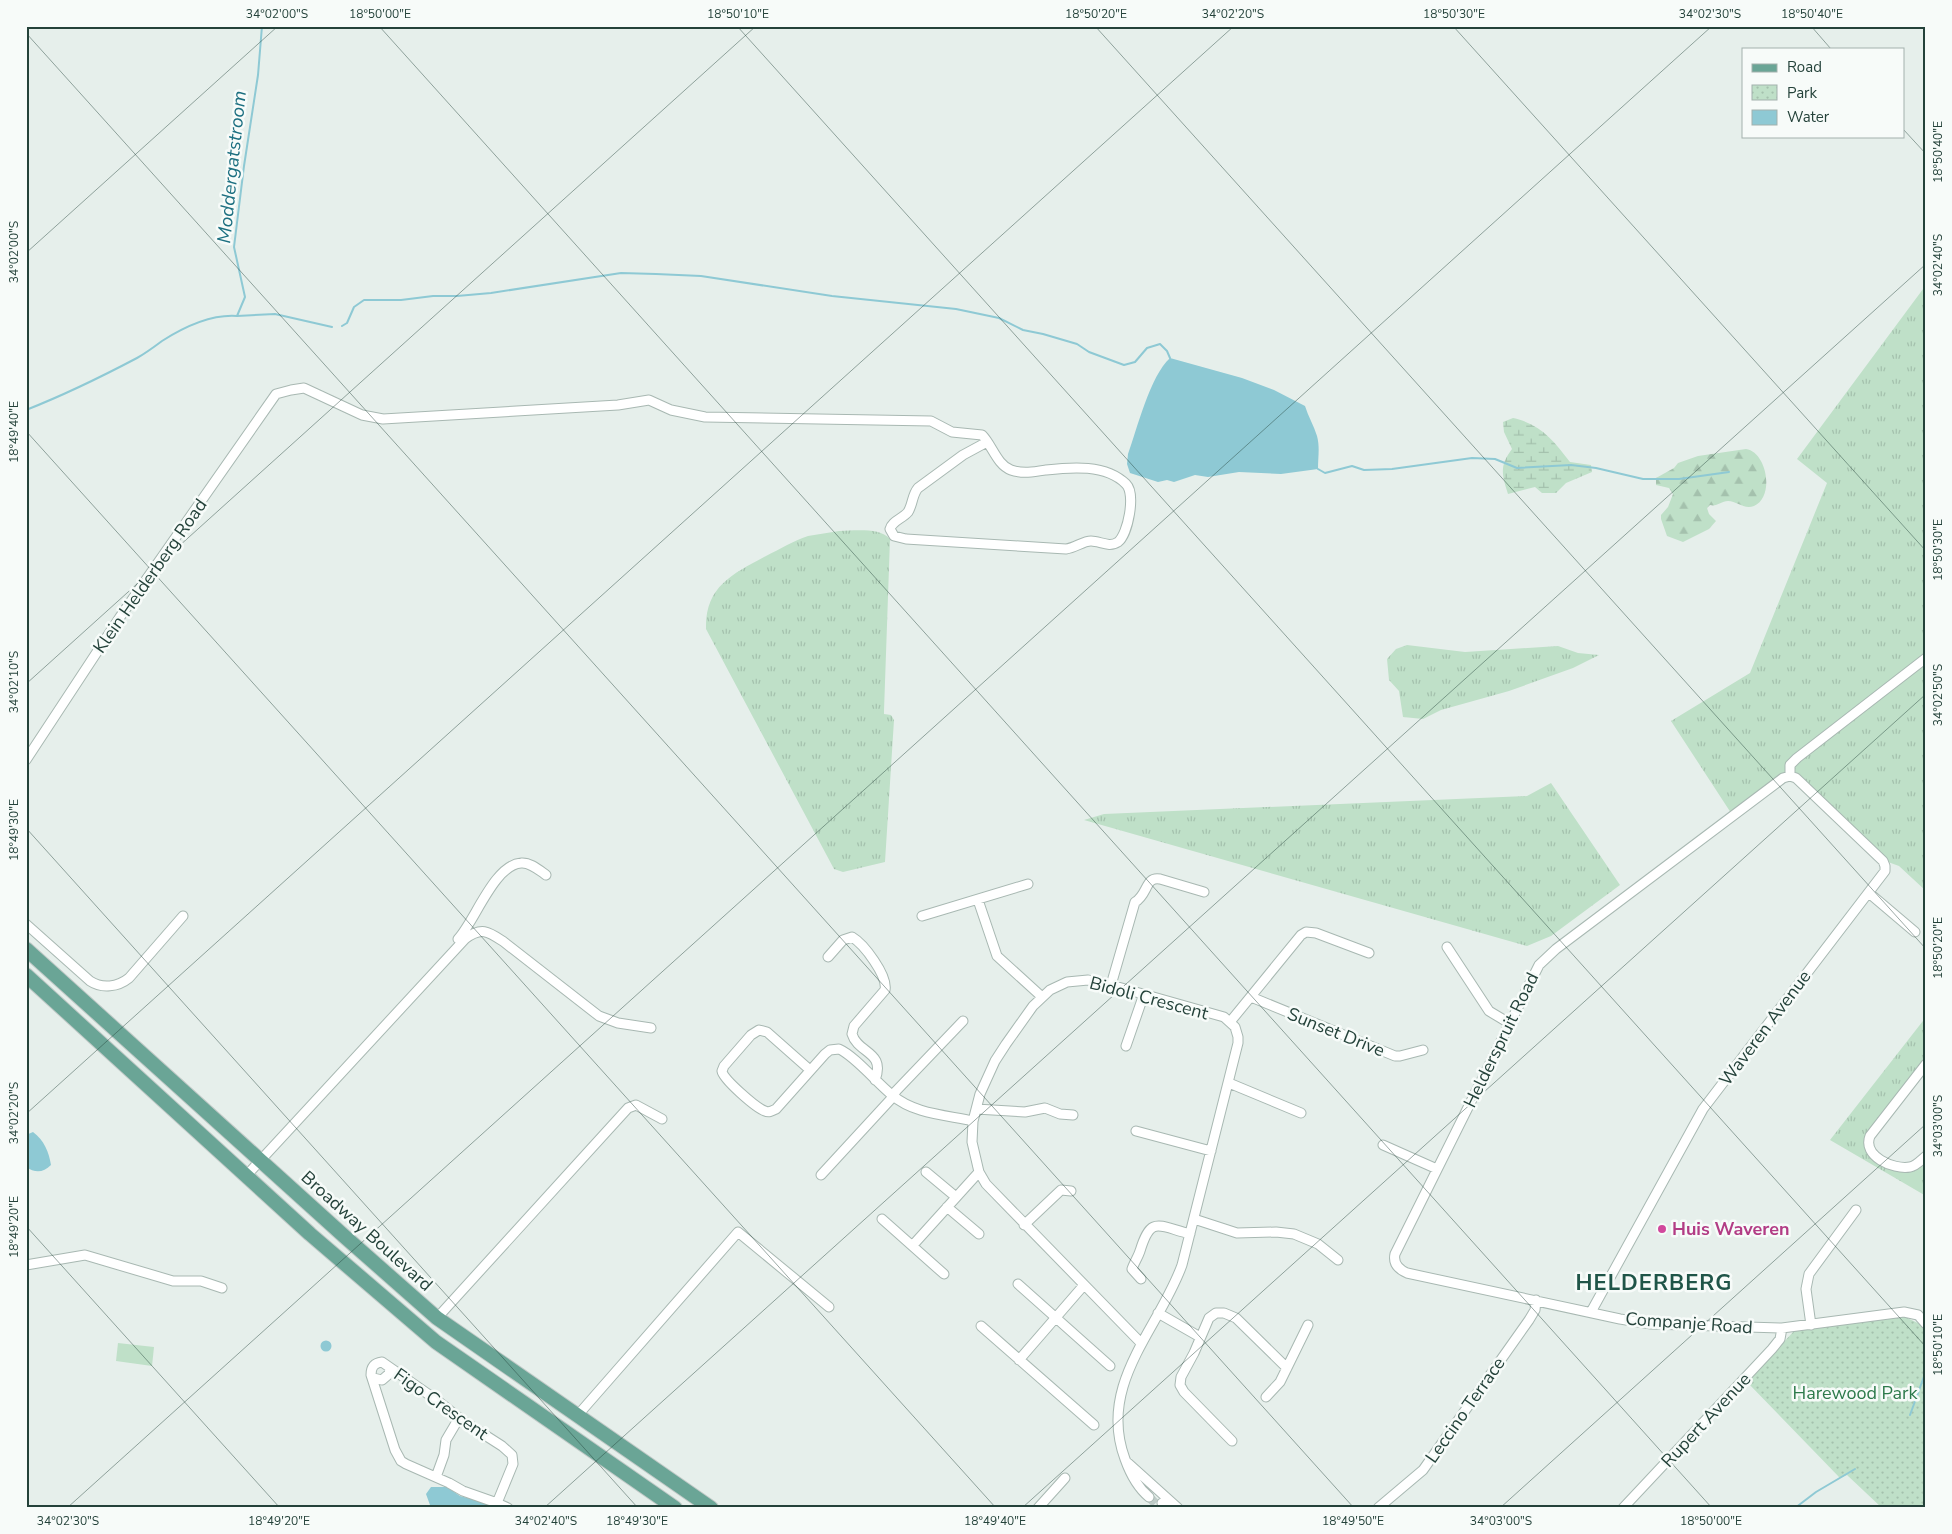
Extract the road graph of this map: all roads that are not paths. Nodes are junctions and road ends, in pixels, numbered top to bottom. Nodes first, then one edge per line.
1 (987, 442) junction
2 (1926, 658) edge
3 (26, 760) edge
4 (1790, 776) junction
5 (546, 874) dead end
6 (1028, 884) dead end
7 (1204, 892) dead end
8 (1868, 893) junction
9 (978, 900) junction
10 (183, 916) dead end
11 (922, 916) dead end
12 (26, 924) edge
13 (1915, 932) dead end
14 (1447, 946) dead end
15 (26, 949) edge
16 (1369, 953) dead end
17 (828, 957) dead end
18 (26, 975) edge
19 (1110, 985) junction
20 (1144, 994) junction
21 (1041, 996) junction
22 (1251, 997) junction
23 (963, 1021) dead end
24 (1230, 1022) junction
25 (1510, 1023) junction
26 (651, 1028) dead end
27 (1126, 1046) dead end
28 (1423, 1050) dead end
29 (1926, 1064) edge
30 (810, 1070) junction
31 (875, 1080) junction
32 (1229, 1083) junction
33 (893, 1096) junction
34 (976, 1109) junction
35 (1300, 1113) dead end
36 (1073, 1115) dead end
37 (662, 1119) dead end
38 (973, 1121) junction
39 (217, 1122) junction
40 (1136, 1131) dead end
41 (204, 1137) junction
42 (1383, 1145) dead end
43 (1211, 1151) junction
44 (1926, 1156) edge
45 (258, 1158) junction
46 (1437, 1169) junction
47 (926, 1172) dead end
48 (979, 1172) junction
49 (246, 1176) junction
50 (821, 1176) dead end
51 (1071, 1191) dead end
52 (956, 1197) junction
53 (947, 1207) junction
54 (1856, 1210) dead end
55 (1194, 1218) junction
56 (882, 1219) dead end
57 (1024, 1225) junction
58 (979, 1234) dead end
59 (1190, 1234) junction
60 (344, 1236) junction
61 (913, 1245) junction
62 (1338, 1260) dead end
63 (1396, 1264) joint
64 (26, 1265) edge
65 (944, 1274) dead end
66 (1141, 1278) dead end
67 (1018, 1284) dead end
68 (368, 1285) junction
69 (1084, 1286) junction
70 (222, 1288) dead end
71 (1536, 1300) junction
72 (829, 1307) dead end
73 (1591, 1312) junction
74 (1158, 1313) junction
75 (1056, 1317) junction
76 (437, 1318) junction
77 (1926, 1324) edge
78 (1308, 1325) dead end
79 (1811, 1325) junction
80 (981, 1326) dead end
81 (1782, 1328) junction
82 (1200, 1337) junction
83 (1141, 1343) junction
84 (1019, 1360) junction
85 (1110, 1366) dead end
86 (1286, 1368) junction
87 (390, 1370) junction
88 (373, 1378) junction
89 (1266, 1397) dead end
90 (577, 1416) junction
91 (459, 1418) junction
92 (1094, 1424) dead end
93 (1232, 1440) dead end
94 (1126, 1461) junction
95 (436, 1477) junction
96 (1064, 1478) dead end
97 (497, 1503) junction
98 (1162, 1505) edge
99 (508, 1508) edge
100 (676, 1508) edge
101 (711, 1508) edge
102 (1038, 1508) edge
103 (1173, 1508) edge
104 (1178, 1508) edge
105 (1378, 1508) edge
106 (1624, 1508) edge

1 - 1 street
1 - 3 street, Klein Helderberg Road
2 - 4 street
4 - 8 street, Waveren Avenue
4 - 25 street, Helderspruit Road
5 - 45 street
6 - 9 street
7 - 19 street
8 - 13 street
8 - 73 street, Waveren Avenue
9 - 11 street
9 - 21 street
10 - 12 street
14 - 25 street
15 - 39 main road, Broadway Boulevard
16 - 22 street
17 - 31 street
18 - 41 main road
19 - 20 street, Bidoli Crescent
19 - 21 street, Bidoli Crescent
20 - 24 street, Bidoli Crescent
20 - 27 street
21 - 34 street, Bidoli Crescent
22 - 24 street
22 - 28 street, Sunset Drive
23 - 33 street
24 - 32 street, Bidoli Crescent
25 - 46 street, Helderspruit Road
26 - 45 street
29 - 44 street
30 - 30 street
30 - 31 street
31 - 33 street
32 - 35 street
32 - 43 street, Bidoli Crescent
33 - 38 street
33 - 50 street
34 - 36 street
34 - 38 street, Bidoli Crescent
37 - 76 street
38 - 48 street, Bidoli Crescent
39 - 41 main road
39 - 45 main road, Broadway Boulevard
40 - 43 street
41 - 49 main road
42 - 46 street
43 - 55 street, Bidoli Crescent
45 - 49 street
45 - 60 main road, Broadway Boulevard
46 - 63 street, Helderspruit Road
47 - 52 street
48 - 52 street
48 - 57 street, Bidoli Crescent
49 - 68 main road
51 - 57 street
52 - 53 street
53 - 58 street
53 - 61 street
54 - 79 street
55 - 59 street, Bidoli Crescent
55 - 62 street
56 - 61 street
57 - 69 street, Bidoli Crescent
59 - 66 street
59 - 74 street, Bidoli Crescent
60 - 68 main road
60 - 76 main road, Broadway Boulevard
61 - 65 street
63 - 71 street, Companje Road
64 - 70 street
67 - 75 street
68 - 100 main road
69 - 75 street
69 - 83 street, Bidoli Crescent
71 - 73 street, Companje Road
71 - 105 street, Leccino Terrace
72 - 90 street
73 - 81 street, Companje Road
74 - 82 street
74 - 83 street, Bidoli Crescent
75 - 84 street
75 - 85 street
76 - 90 main road, Broadway Boulevard
77 - 79 street, Companje Road
78 - 86 street
79 - 81 street, Companje Road
80 - 84 street
81 - 106 street, Rupert Avenue
82 - 86 street
82 - 93 street
83 - 94 street, Bidoli Crescent
84 - 92 street
86 - 89 street
87 - 88 street
87 - 88 street, Figo Crescent
87 - 91 street, Figo Crescent
88 - 95 street, Figo Crescent
90 - 101 main road, Broadway Boulevard
91 - 95 street
91 - 97 street, Figo Crescent
94 - 94 street, Bidoli Crescent
94 - 104 street
95 - 97 street, Figo Crescent
96 - 102 street
97 - 99 street, Figo Crescent
98 - 103 street

